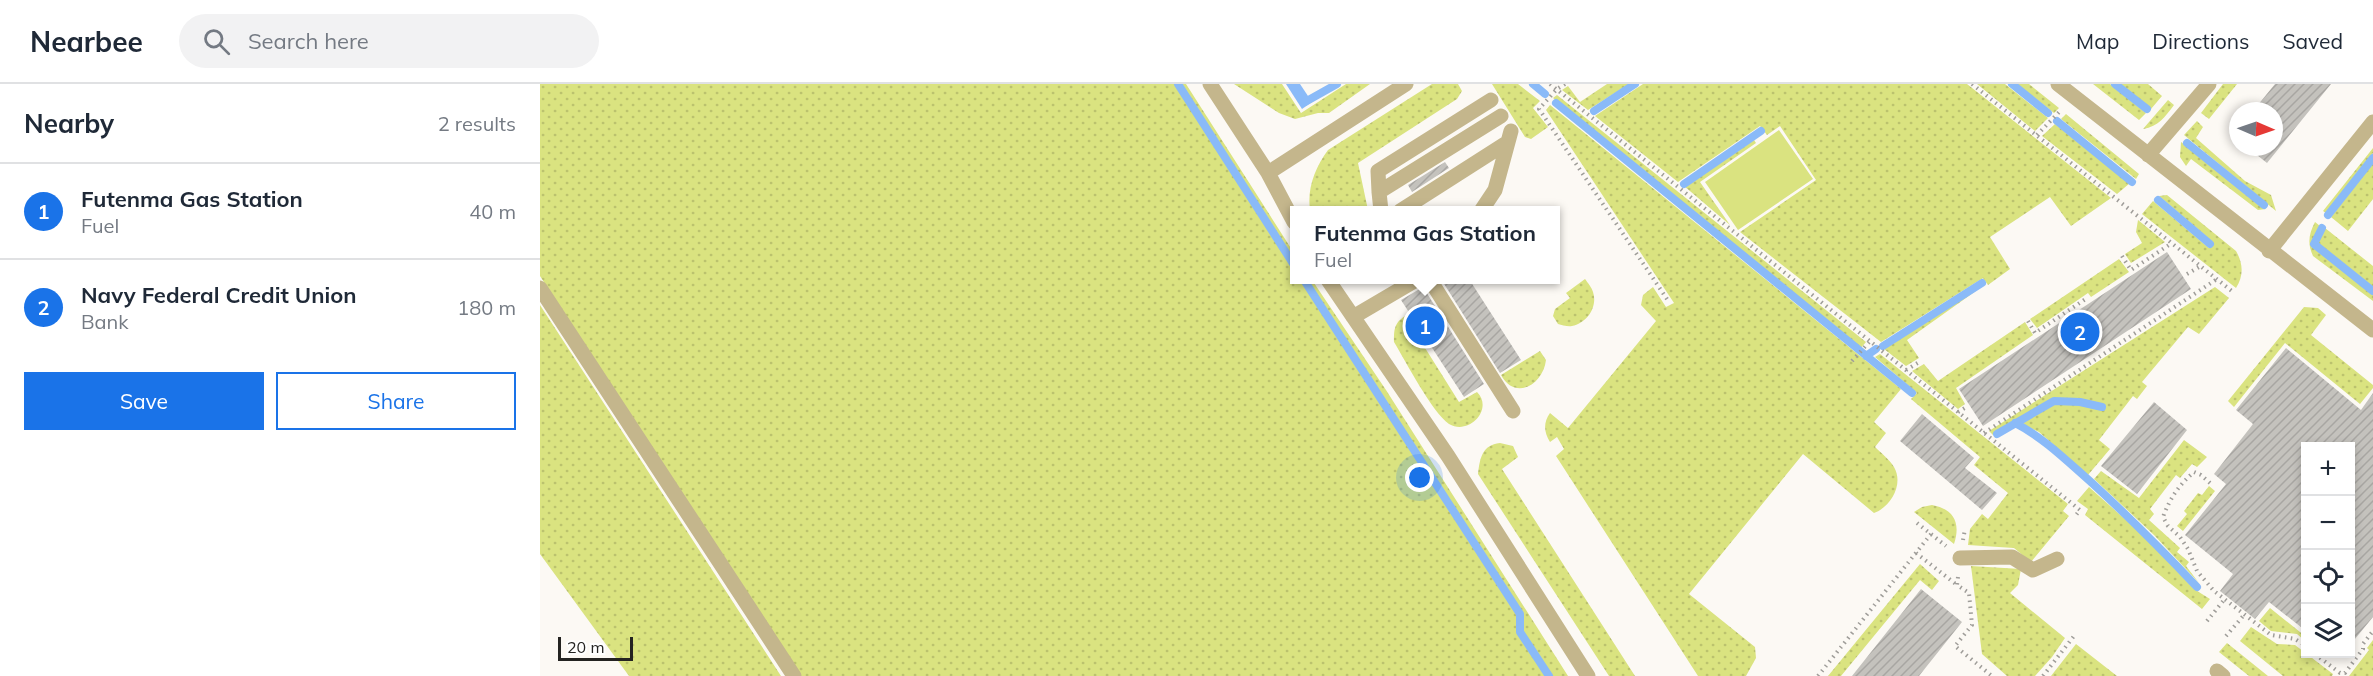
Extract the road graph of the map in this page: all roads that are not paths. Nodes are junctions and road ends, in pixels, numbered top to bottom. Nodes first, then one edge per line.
1 (1210, 84) edge
2 (1406, 84) edge
3 (2058, 84) edge
4 (2209, 84) edge
5 (1491, 100) dead end
6 (1501, 116) dead end
7 (2373, 122) edge
8 (2148, 155) junction
9 (1268, 173) junction
10 (1379, 192) junction
11 (1381, 206) edge
12 (1406, 206) edge
13 (1483, 206) edge
14 (1290, 214) edge
15 (2270, 251) junction
16 (1331, 284) edge
17 (1408, 284) edge
18 (1433, 284) edge
19 (540, 288) edge
20 (1353, 317) junction
21 (2373, 330) edge
22 (1513, 411) dead end
23 (1960, 558) road end
24 (2057, 559) dead end
25 (794, 676) edge
26 (1588, 676) edge

1 - 9 lane
2 - 9 lane
3 - 8 lane
4 - 8 lane
5 - 10 lane
6 - 10 lane
7 - 15 lane
8 - 15 lane
9 - 14 lane
10 - 11 lane
12 - 13 lane
15 - 21 lane
16 - 20 lane
17 - 20 lane
18 - 22 lane
19 - 25 lane
20 - 26 lane
23 - 24 lane

